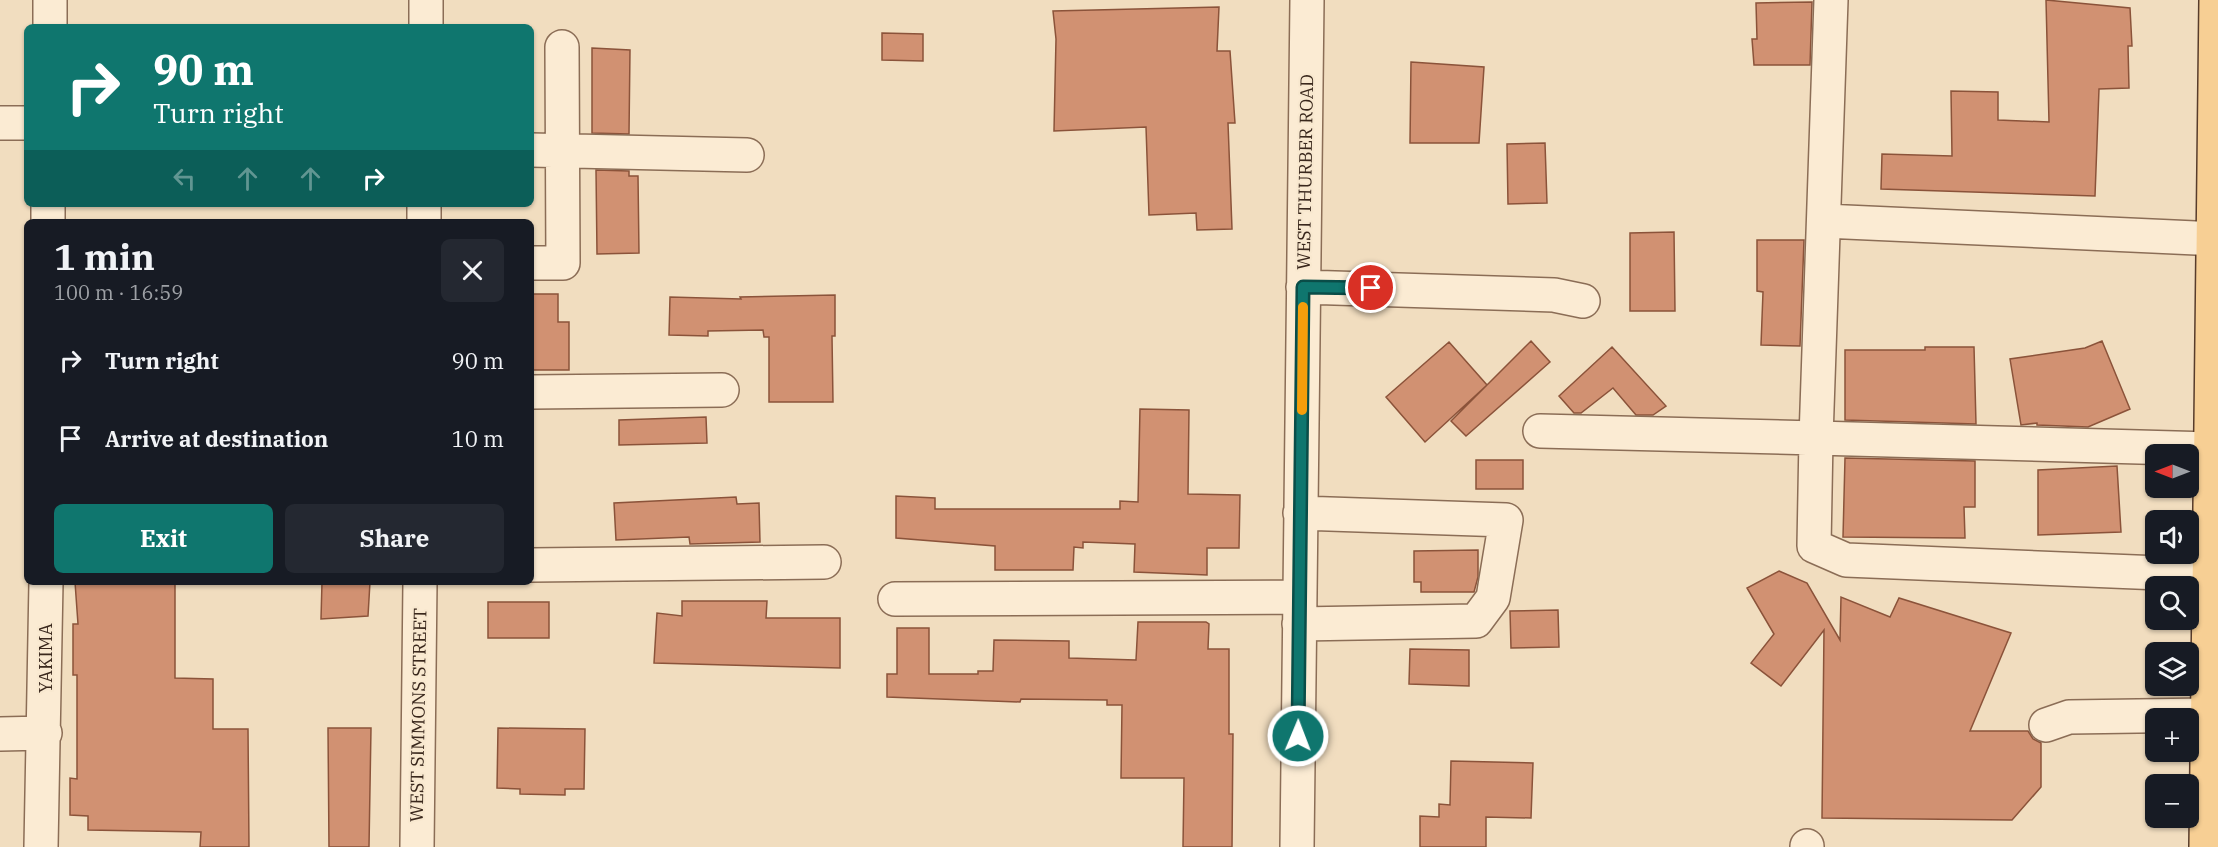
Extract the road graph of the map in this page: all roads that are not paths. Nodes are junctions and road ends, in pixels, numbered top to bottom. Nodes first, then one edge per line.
1 (50, 0) edge
2 (426, 0) edge
3 (1307, 0) edge
4 (1831, 0) edge
5 (2216, 0) edge
6 (50, 24) edge
7 (426, 24) edge
8 (562, 47) dead end
9 (0, 123) edge
10 (24, 123) edge
11 (534, 150) edge
12 (564, 151) junction
13 (747, 155) dead end
14 (1824, 221) junction
15 (2216, 239) edge
16 (534, 263) edge
17 (1303, 287) junction
18 (1583, 301) dead end
19 (722, 390) dead end
20 (534, 392) edge
21 (1540, 431) dead end
22 (1816, 438) junction
23 (2211, 449) junction
24 (1300, 513) junction
25 (824, 562) dead end
26 (534, 565) edge
27 (2209, 575) junction
28 (46, 585) edge
29 (420, 585) edge
30 (895, 599) dead end
31 (1299, 611) junction
32 (2207, 715) junction
33 (2046, 725) dead end
34 (45, 733) junction
35 (0, 734) edge
36 (41, 847) edge
37 (417, 847) edge
38 (1296, 847) edge
39 (2205, 847) edge

1 - 6 street
2 - 7 street
3 - 17 street, WEST THURBER ROAD
4 - 14 street
5 - 15 main road
8 - 12 street
9 - 10 street
11 - 12 street
12 - 13 street
12 - 16 street
14 - 15 street
14 - 22 street
15 - 23 main road
17 - 18 street
17 - 24 street, WEST THURBER ROAD
19 - 20 street
21 - 22 street
22 - 23 street
22 - 27 street
23 - 27 main road
24 - 31 street, WEST THURBER ROAD
24 - 31 street
25 - 26 street
27 - 32 main road
28 - 34 street, YAKIMA
29 - 37 street, WEST SIMMONS STREET
30 - 31 street
31 - 38 street, WEST THURBER ROAD
32 - 33 street
32 - 39 main road
34 - 35 street
34 - 36 street, YAKIMA

